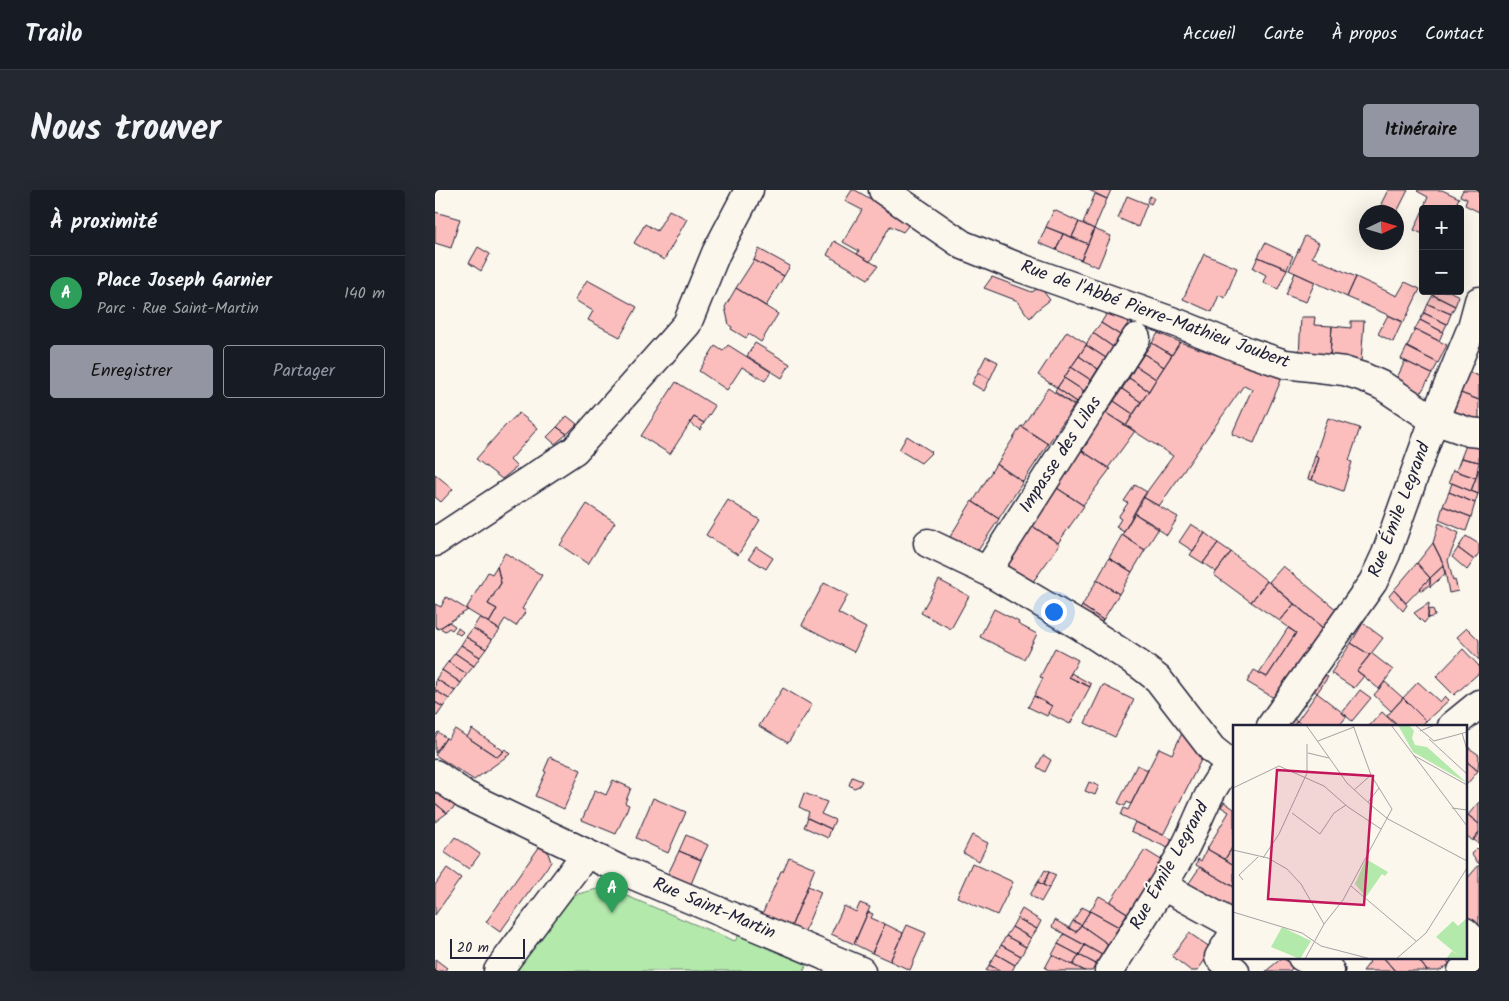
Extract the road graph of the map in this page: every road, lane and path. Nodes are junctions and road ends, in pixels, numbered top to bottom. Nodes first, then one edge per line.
1 (749, 190) edge
2 (883, 190) edge
3 (1479, 301) edge
4 (1136, 338) dead end
5 (1434, 420) junction
6 (1479, 433) edge
7 (435, 542) edge
8 (928, 543) dead end
9 (987, 571) junction
10 (1479, 704) edge
11 (1272, 725) edge
12 (1453, 725) edge
13 (1233, 764) edge
14 (435, 774) edge
15 (586, 854) junction
16 (1163, 886) junction
17 (1233, 924) edge
18 (1467, 934) edge
19 (1233, 935) edge
20 (1479, 946) edge
21 (1479, 957) edge
22 (1251, 958) edge
23 (1304, 958) edge
24 (498, 971) edge
25 (861, 971) edge
26 (1109, 971) edge
27 (1235, 971) edge
28 (1240, 971) edge
29 (1330, 971) edge
30 (1462, 971) edge

1 - 7 street
2 - 5 street, Rue de l'Abbé Pierre-Mathieu Joubert
3 - 5 street, Rue Émile Legrand
4 - 9 street, Impasse des Lilas
5 - 6 street, Rue de l'Abbé Pierre-Mathieu Joubert
5 - 11 street, Rue Émile Legrand
8 - 9 street
9 - 13 street
10 - 12 street
13 - 16 street, Rue Émile Legrand
14 - 15 street, Rue Saint-Martin
15 - 24 street
15 - 25 street, Rue Saint-Martin
16 - 17 street
16 - 26 street, Rue Émile Legrand
18 - 20 street
19 - 27 street
21 - 30 street
22 - 28 street
23 - 29 street

